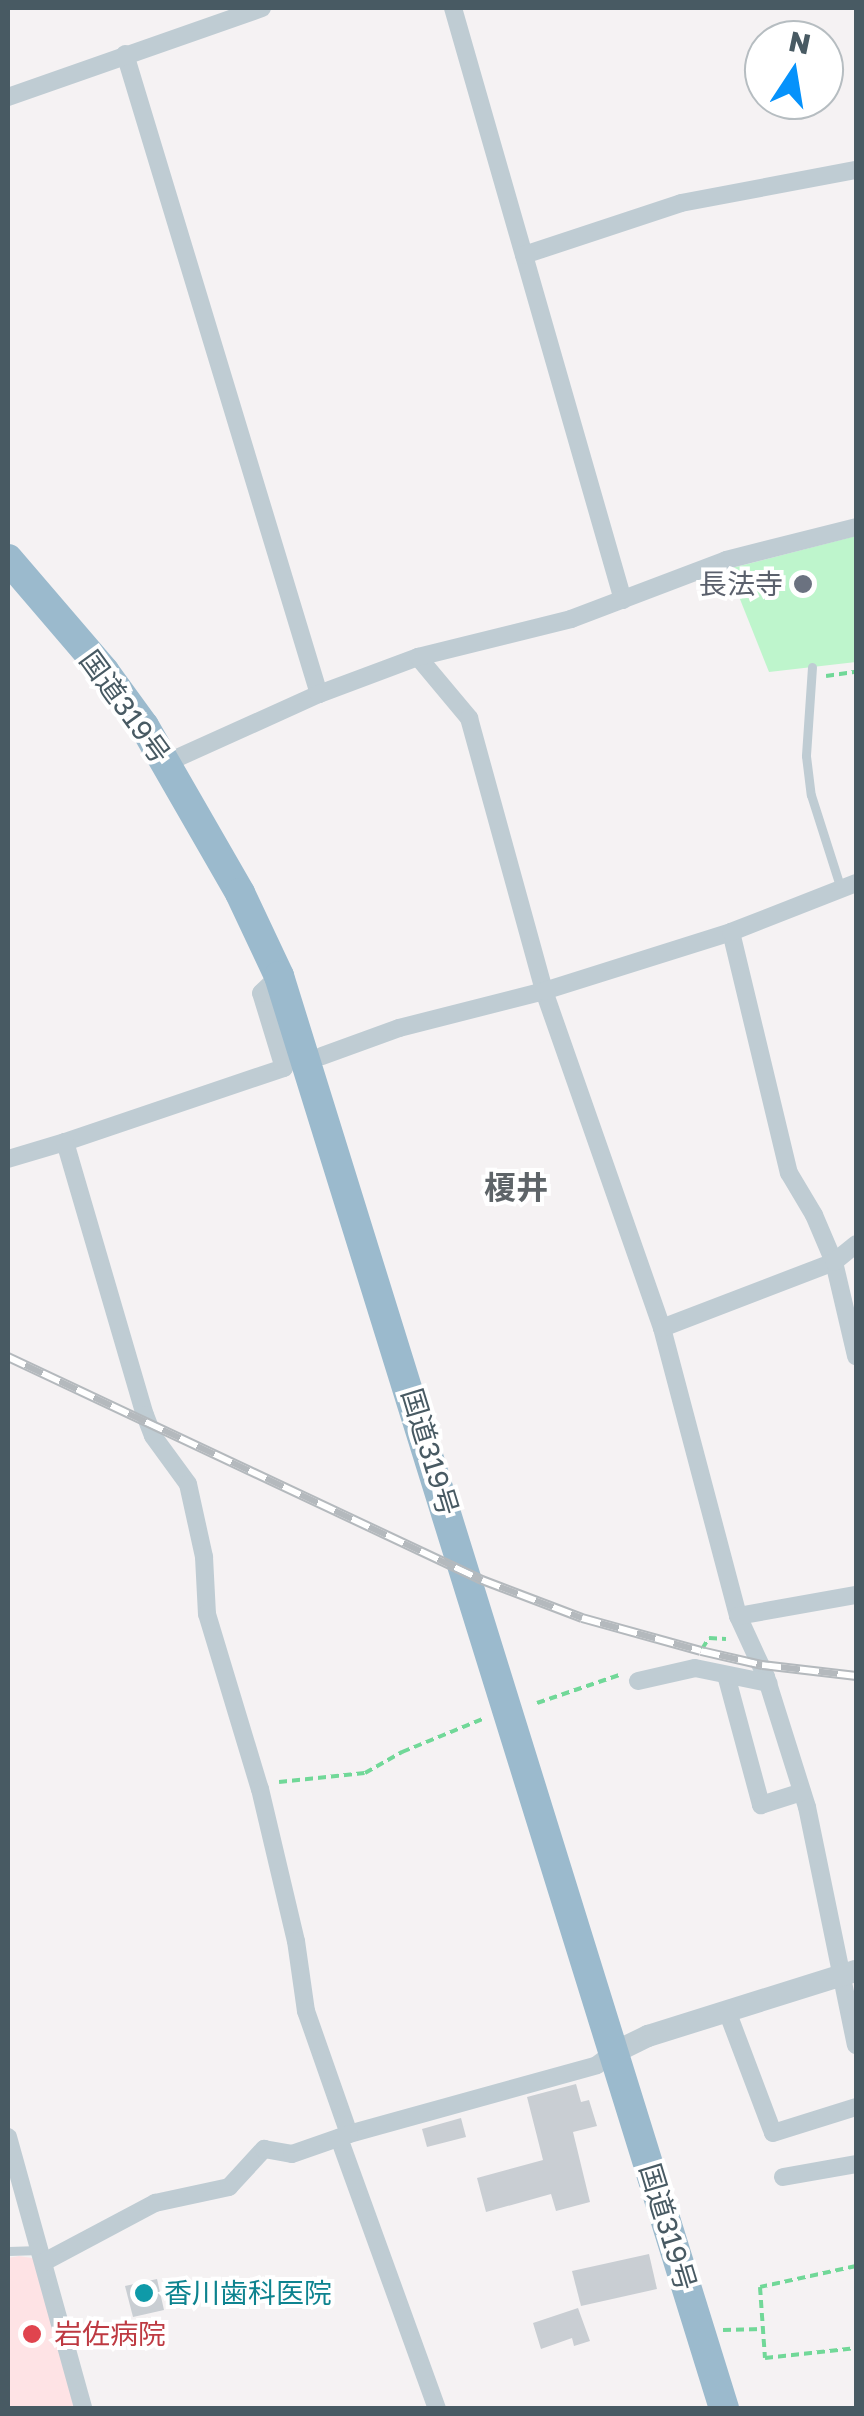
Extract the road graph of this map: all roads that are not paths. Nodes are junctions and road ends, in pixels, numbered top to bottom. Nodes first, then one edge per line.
1 (262, 8) edge
2 (453, 8) edge
3 (125, 54) junction
4 (8, 97) edge
5 (856, 170) edge
6 (524, 254) junction
7 (856, 528) edge
8 (8, 559) edge
9 (623, 600) junction
10 (418, 658) junction
11 (812, 673) road end
12 (319, 694) junction
13 (166, 763) junction
14 (849, 886) edge
15 (730, 932) junction
16 (279, 976) junction
17 (544, 991) junction
18 (322, 1056) dead end
19 (64, 1142) junction
20 (8, 1160) edge
21 (856, 1244) edge
22 (834, 1262) junction
23 (662, 1328) junction
24 (856, 1356) edge
25 (856, 1595) edge
26 (738, 1616) junction
27 (726, 1675) junction
28 (638, 1681) dead end
29 (768, 1683) junction
30 (802, 1792) junction
31 (848, 1974) edge
32 (727, 2012) junction
33 (856, 2044) edge
34 (614, 2053) junction
35 (856, 2107) edge
36 (344, 2136) junction
37 (8, 2137) edge
38 (856, 2164) edge
39 (783, 2177) dead end
40 (8, 2251) edge
41 (42, 2256) junction
42 (83, 2408) edge
43 (437, 2408) edge
44 (724, 2408) edge

1 - 3 street
2 - 6 street
3 - 4 street
3 - 12 street
5 - 6 street
6 - 9 street
7 - 9 street
8 - 13 highway, 国道319号
9 - 10 street
10 - 12 street
10 - 17 street
11 - 14 lane
12 - 13 street
13 - 16 highway, 国道319号
14 - 15 street
15 - 17 street
15 - 22 street
16 - 19 street
16 - 34 highway, 国道319号
17 - 18 street
17 - 23 street
19 - 20 street
19 - 36 street
21 - 22 street
22 - 23 street
22 - 24 street
23 - 26 street
25 - 26 street
26 - 29 street
27 - 28 street
27 - 29 street
27 - 30 street
29 - 30 street
30 - 31 street
31 - 32 street
31 - 33 street
32 - 34 street
32 - 35 street
34 - 36 street
34 - 44 highway, 国道319号
36 - 41 street
36 - 43 street
37 - 41 street
38 - 39 street
40 - 41 lane
41 - 42 street

